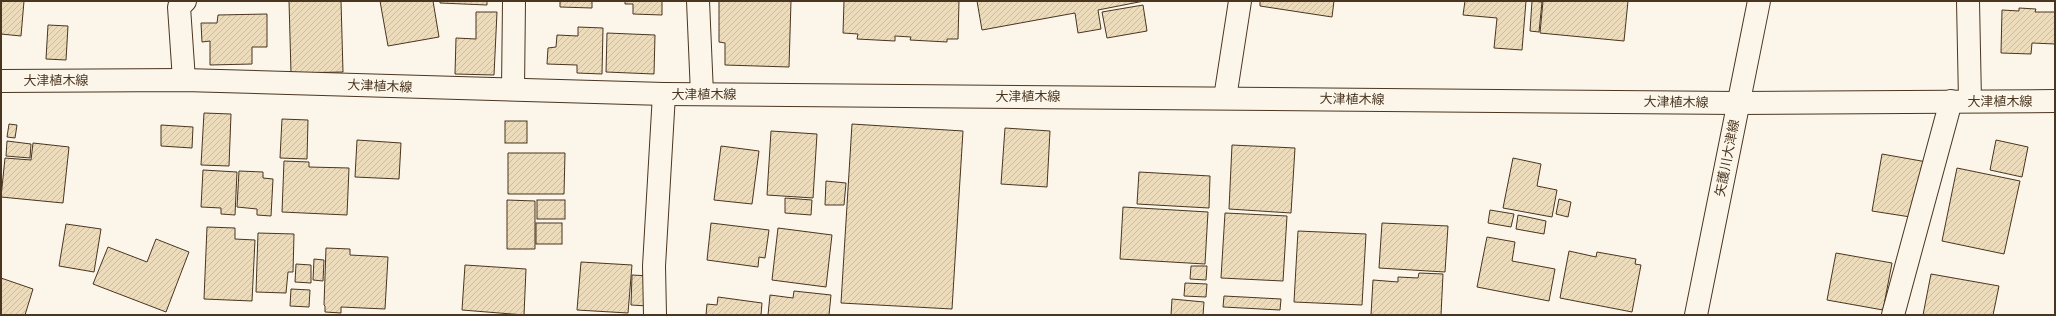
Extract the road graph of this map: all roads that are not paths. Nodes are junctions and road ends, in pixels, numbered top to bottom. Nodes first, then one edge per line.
1 (185, 1) edge
2 (514, 1) edge
3 (698, 1) edge
4 (1240, 1) edge
5 (1759, 1) edge
6 (1968, 1) edge
7 (184, 80) junction
8 (1, 81) edge
9 (512, 89) junction
10 (664, 94) junction
11 (702, 94) junction
12 (1225, 98) junction
13 (1960, 101) junction
14 (2055, 101) edge
15 (1738, 103) junction
16 (655, 315) edge
17 (1696, 315) edge
18 (1893, 315) edge

1 - 7 main road
2 - 9 main road
3 - 11 main road
4 - 12 main road
5 - 15 main road, 矢護川大津線
6 - 13 main road
7 - 8 main road, 大津植木線
7 - 9 main road, 大津植木線
9 - 10 main road, 大津植木線
10 - 11 main road, 大津植木線
10 - 16 main road
11 - 12 main road, 大津植木線
12 - 15 main road, 大津植木線
13 - 14 main road, 大津植木線
13 - 15 main road, 大津植木線
13 - 18 main road
15 - 17 main road, 矢護川大津線

